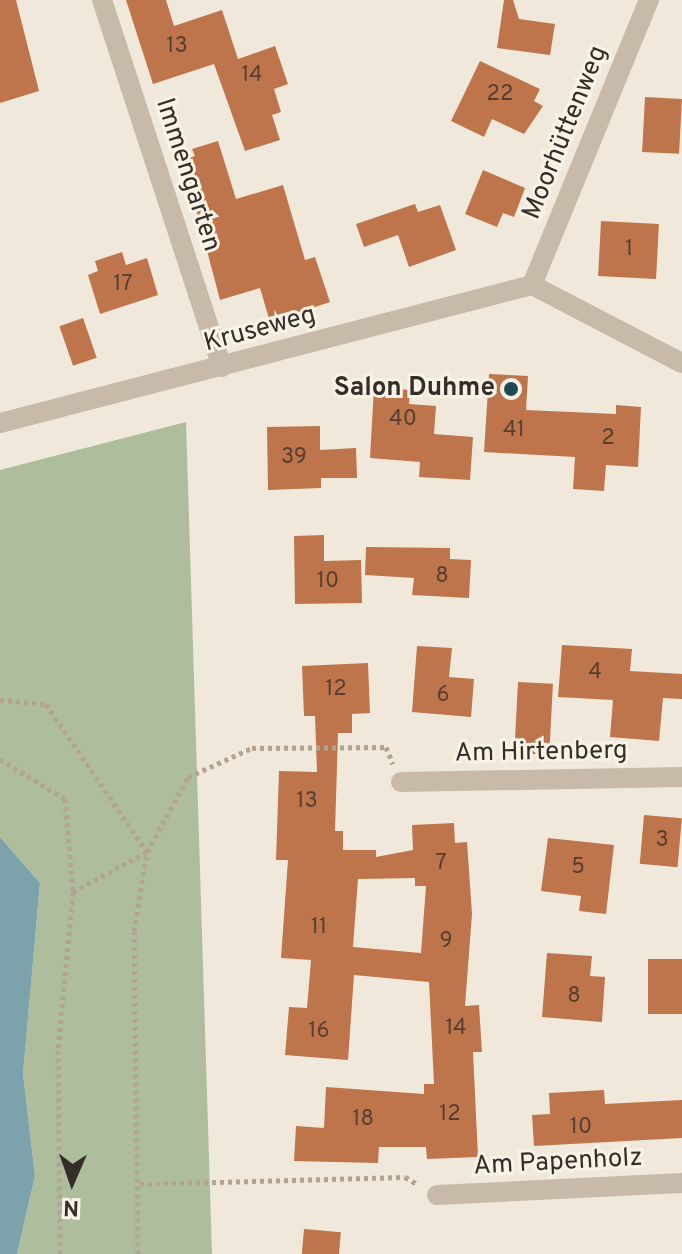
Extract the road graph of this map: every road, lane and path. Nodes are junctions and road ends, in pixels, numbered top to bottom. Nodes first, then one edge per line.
1 (102, 0) edge
2 (649, 0) edge
3 (532, 285) junction
4 (682, 363) edge
5 (222, 367) junction
6 (0, 423) edge
7 (0, 700) edge
8 (0, 759) edge
9 (682, 777) edge
10 (401, 782) joint
11 (147, 852) junction
12 (73, 892) junction
13 (682, 1183) edge
14 (140, 1184) junction
15 (437, 1195) joint
16 (60, 1254) edge
17 (138, 1254) edge

1 - 5 street, Immengarten
2 - 3 street, Moorhüttenweg
3 - 4 street
3 - 5 street, Kruseweg
5 - 6 street, Kruseweg
7 - 11 path
8 - 12 path
9 - 10 street, Am Hirtenberg
10 - 11 path
11 - 12 path
11 - 14 path
12 - 16 path
13 - 15 street, Am Papenholz
14 - 15 path
14 - 17 path

